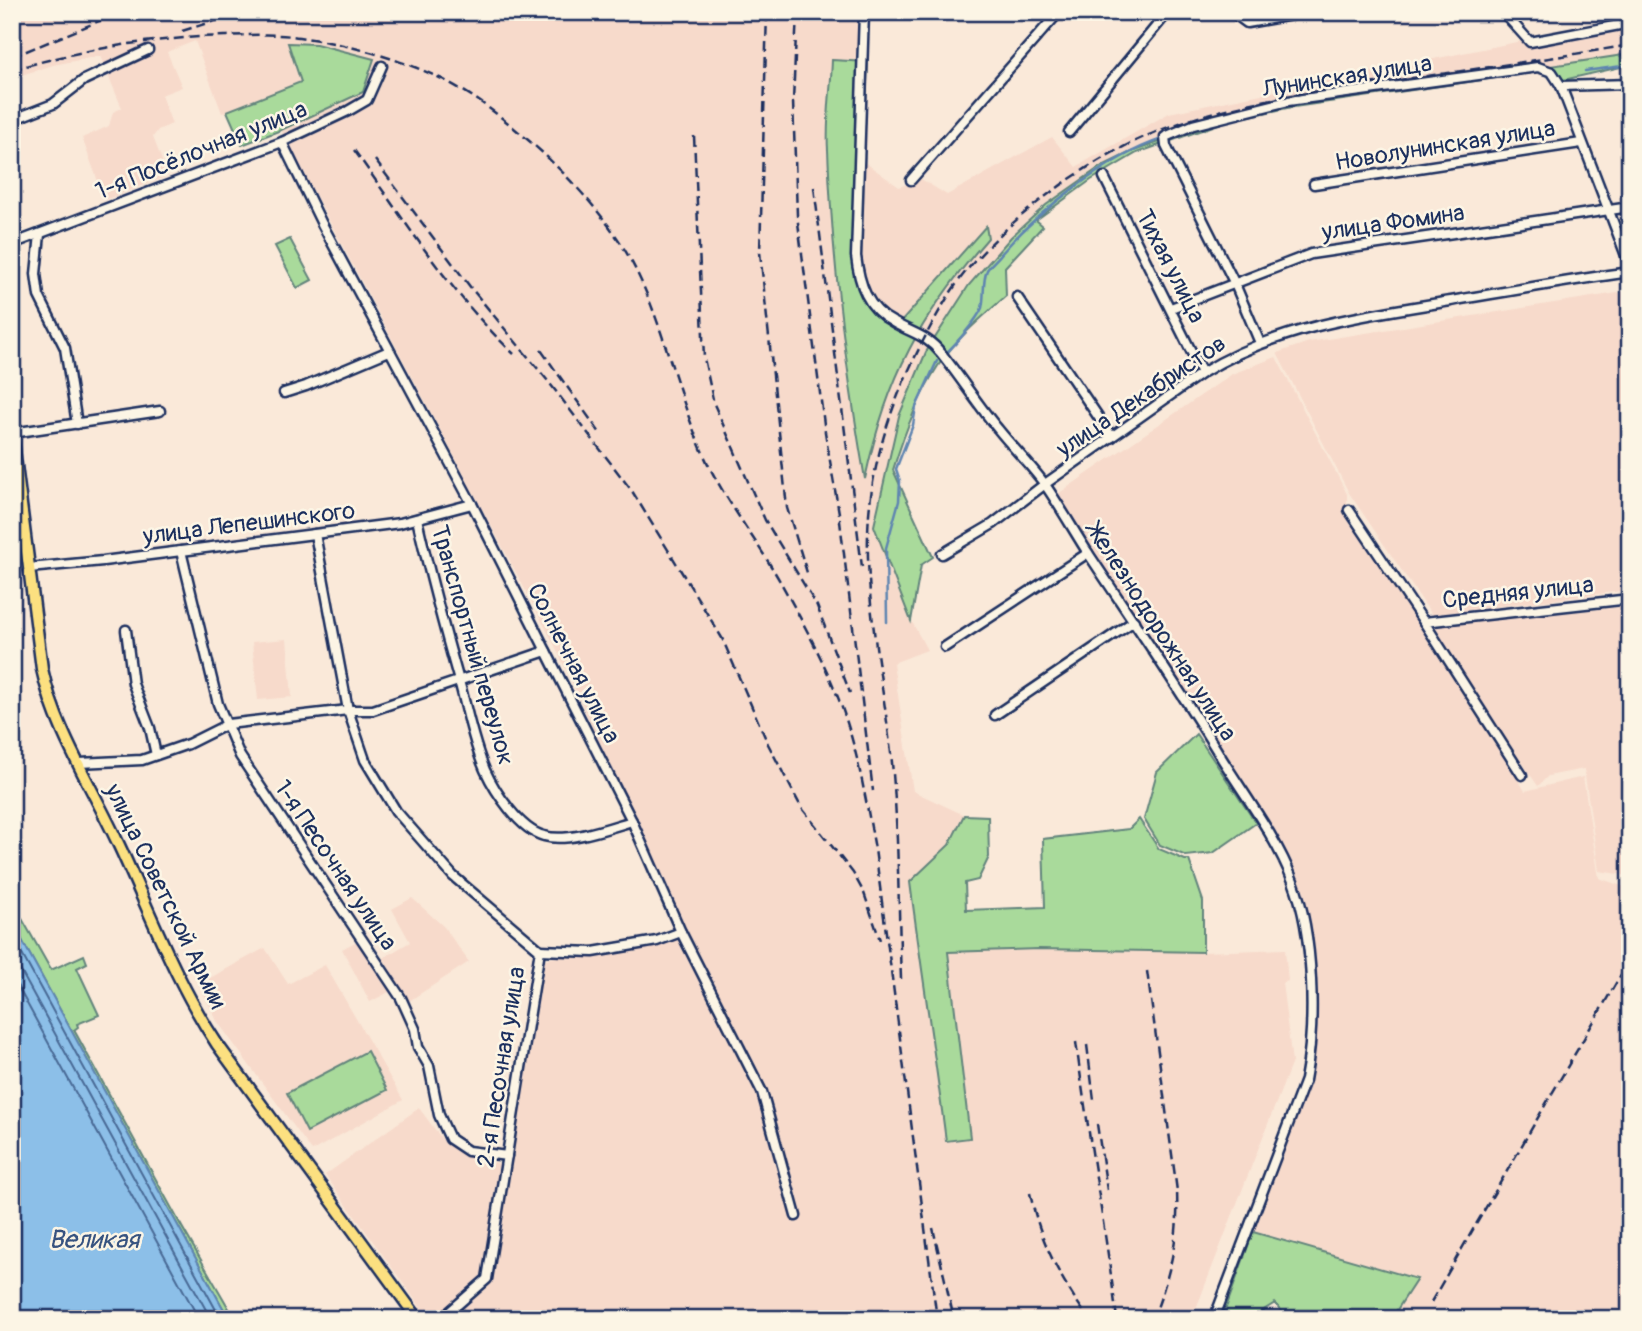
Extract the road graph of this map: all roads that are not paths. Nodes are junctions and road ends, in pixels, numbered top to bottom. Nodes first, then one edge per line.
1 (864, 12) edge
2 (1059, 12) edge
3 (1168, 12) edge
4 (1232, 12) edge
5 (1309, 12) edge
6 (1503, 12) edge
7 (1630, 23) edge
8 (148, 50) dead end
9 (382, 66) dead end
10 (1630, 83) edge
11 (1561, 86) junction
12 (12, 120) edge
13 (1069, 132) dead end
14 (282, 142) junction
15 (1581, 143) junction
16 (1104, 177) dead end
17 (911, 180) dead end
18 (1314, 184) dead end
19 (1630, 206) edge
20 (1609, 210) junction
21 (40, 234) junction
22 (12, 244) edge
23 (1630, 266) edge
24 (1630, 272) edge
25 (1235, 284) junction
26 (1017, 297) dead end
27 (1171, 308) junction
28 (1261, 343) junction
29 (389, 351) junction
30 (1202, 373) junction
31 (284, 393) dead end
32 (160, 411) dead end
33 (77, 424) junction
34 (12, 433) edge
35 (1112, 437) junction
36 (1045, 484) junction
37 (471, 504) junction
38 (1349, 510) dead end
39 (417, 519) junction
40 (315, 534) junction
41 (181, 551) junction
42 (1088, 553) junction
43 (942, 554) dead end
44 (29, 568) junction
45 (1630, 599) edge
46 (1134, 621) junction
47 (1424, 622) junction
48 (126, 630) dead end
49 (945, 647) dead end
50 (546, 651) junction
51 (459, 681) junction
52 (348, 710) junction
53 (995, 715) dead end
54 (229, 724) junction
55 (156, 755) junction
56 (79, 763) junction
57 (1522, 775) dead end
58 (632, 821) junction
59 (681, 932) junction
60 (540, 950) junction
61 (507, 1156) junction
62 (796, 1216) dead end
63 (418, 1319) edge
64 (435, 1319) edge
65 (1214, 1319) edge

1 - 36 street, Железнодорожная улица
2 - 17 street
3 - 13 street
4 - 5 street
6 - 7 street
8 - 12 street
9 - 14 street, 1-я Посёлочная улица
10 - 11 street
11 - 15 street
11 - 25 street, Лунинская улица
14 - 21 street, 1-я Посёлочная улица
14 - 29 street, Солнечная улица
15 - 18 street, Новолунинская улица
15 - 20 street
16 - 27 street, Тихая улица
19 - 20 street, улица Фомина
20 - 23 street
20 - 25 street, улица Фомина
21 - 22 street, 1-я Посёлочная улица
21 - 33 street
24 - 28 street, улица Декабристов
25 - 27 street, улица Фомина
25 - 28 street
26 - 35 street
27 - 30 street, Тихая улица
28 - 30 street, улица Декабристов
29 - 31 street
29 - 37 street, Солнечная улица
30 - 35 street, улица Декабристов
32 - 33 street
33 - 34 street
34 - 44 main road, улица Советской Армии
35 - 36 street, улица Декабристов
36 - 42 street, Железнодорожная улица
36 - 43 street, улица Декабристов
37 - 39 street, улица Лепешинского
37 - 50 street, Солнечная улица
38 - 47 street
39 - 40 street, улица Лепешинского
39 - 51 street, Транспортный переулок
40 - 41 street, улица Лепешинского
40 - 52 street, 2-я Песочная улица
41 - 44 street, улица Лепешинского
41 - 54 street, 1-я Песочная улица
42 - 46 street, Железнодорожная улица
42 - 49 street
44 - 56 main road, улица Советской Армии
45 - 47 street, Средняя улица
46 - 53 street
46 - 65 street, Железнодорожная улица
47 - 57 street, Средняя улица
48 - 55 street
50 - 51 street
50 - 58 street, Солнечная улица
51 - 52 street
51 - 58 street, Транспортный переулок
52 - 54 street
52 - 60 street, 2-я Песочная улица
54 - 55 street
54 - 61 street, 1-я Песочная улица
55 - 56 street
56 - 63 main road, улица Советской Армии
58 - 59 street, Солнечная улица
59 - 60 street
59 - 62 street, Солнечная улица
60 - 61 street, 2-я Песочная улица
61 - 64 street, 2-я Песочная улица

